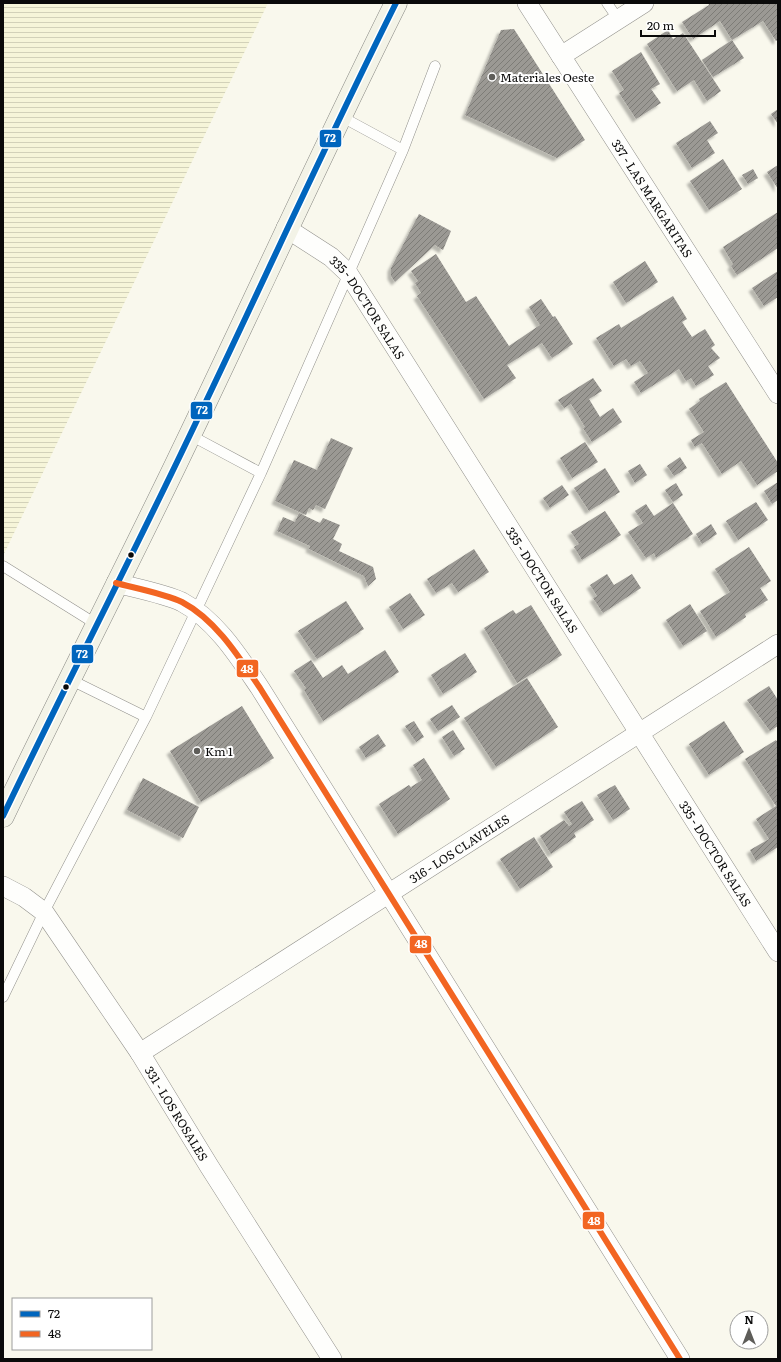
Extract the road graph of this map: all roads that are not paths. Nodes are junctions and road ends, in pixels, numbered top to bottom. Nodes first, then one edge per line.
1 (396, 3) edge
2 (527, 3) edge
3 (606, 3) edge
4 (644, 3) edge
5 (618, 19) junction
6 (561, 56) junction
7 (435, 66) dead end
8 (342, 116) junction
9 (403, 150) junction
10 (286, 228) junction
11 (348, 273) junction
12 (778, 394) edge
13 (190, 435) junction
14 (261, 473) junction
15 (3, 566) edge
16 (116, 583) junction
17 (196, 612) junction
18 (96, 624) junction
19 (778, 644) edge
20 (69, 679) junction
21 (146, 717) junction
22 (640, 732) junction
23 (3, 816) edge
24 (3, 886) edge
25 (388, 894) junction
26 (44, 912) junction
27 (778, 952) edge
28 (3, 997) edge
29 (140, 1053) junction
30 (332, 1359) edge
31 (680, 1359) edge

1 - 8 main road
2 - 6 street, 337 - LAS MARGARITAS
3 - 5 lane
4 - 5 street
5 - 6 street
6 - 12 street, 337 - LAS MARGARITAS
7 - 9 lane
8 - 9 lane
8 - 10 main road
9 - 11 lane
10 - 11 street, 335 - DOCTOR SALAS
10 - 13 main road
11 - 14 lane
11 - 22 street, 335 - DOCTOR SALAS
13 - 14 lane
13 - 16 main road
14 - 17 lane
15 - 18 lane
16 - 17 street
16 - 18 main road
17 - 21 lane
17 - 25 street
18 - 20 main road
19 - 22 street, 316 - LOS CLAVELES
20 - 21 lane
20 - 23 main road
21 - 26 lane
22 - 25 street, 316 - LOS CLAVELES
22 - 27 street, 335 - DOCTOR SALAS
24 - 26 street, 331 - LOS ROSALES
25 - 29 street, 316 - LOS CLAVELES
25 - 31 street
26 - 28 lane
26 - 29 street, 331 - LOS ROSALES
29 - 30 street, 331 - LOS ROSALES

